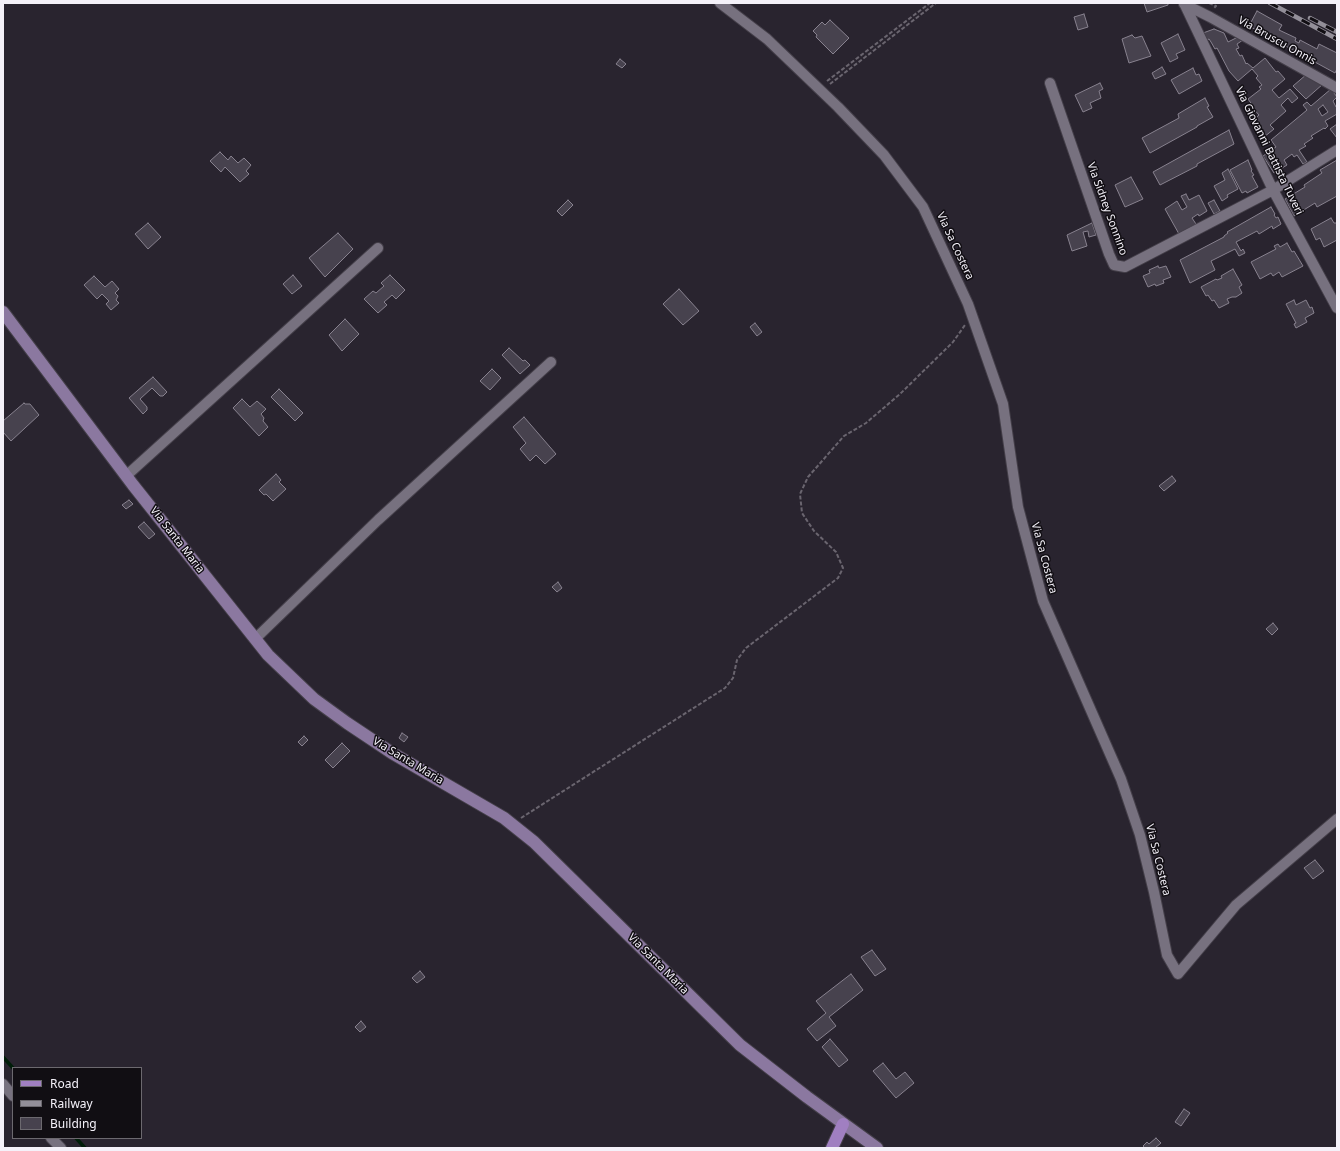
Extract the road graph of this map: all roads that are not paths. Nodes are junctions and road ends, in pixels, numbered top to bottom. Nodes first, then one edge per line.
1 (720, 3) edge
2 (1184, 3) edge
3 (1050, 83) dead end
4 (1337, 88) edge
5 (1337, 150) edge
6 (1273, 190) junction
7 (378, 248) dead end
8 (1337, 308) edge
9 (3, 312) edge
10 (551, 362) dead end
11 (126, 476) junction
12 (255, 638) junction
13 (1337, 820) edge
14 (3, 1084) edge
15 (12, 1095) edge
16 (843, 1124) junction
17 (53, 1139) edge
18 (61, 1148) edge
19 (832, 1148) edge
20 (877, 1148) edge

1 - 13 street, Via Sa Costera
2 - 4 street, Via Bruscu Onnis
2 - 6 street, Via Giovanni Battista Tuveri
3 - 6 street, Via Sidney Sonnino
5 - 6 street
6 - 8 street, Via Giovanni Battista Tuveri
7 - 11 street
9 - 11 street, Via Santa Maria
10 - 12 street
11 - 12 street, Via Santa Maria
12 - 16 street, Via Santa Maria
14 - 15 street
16 - 19 main road
16 - 20 street, Via Santa Maria
17 - 18 street

